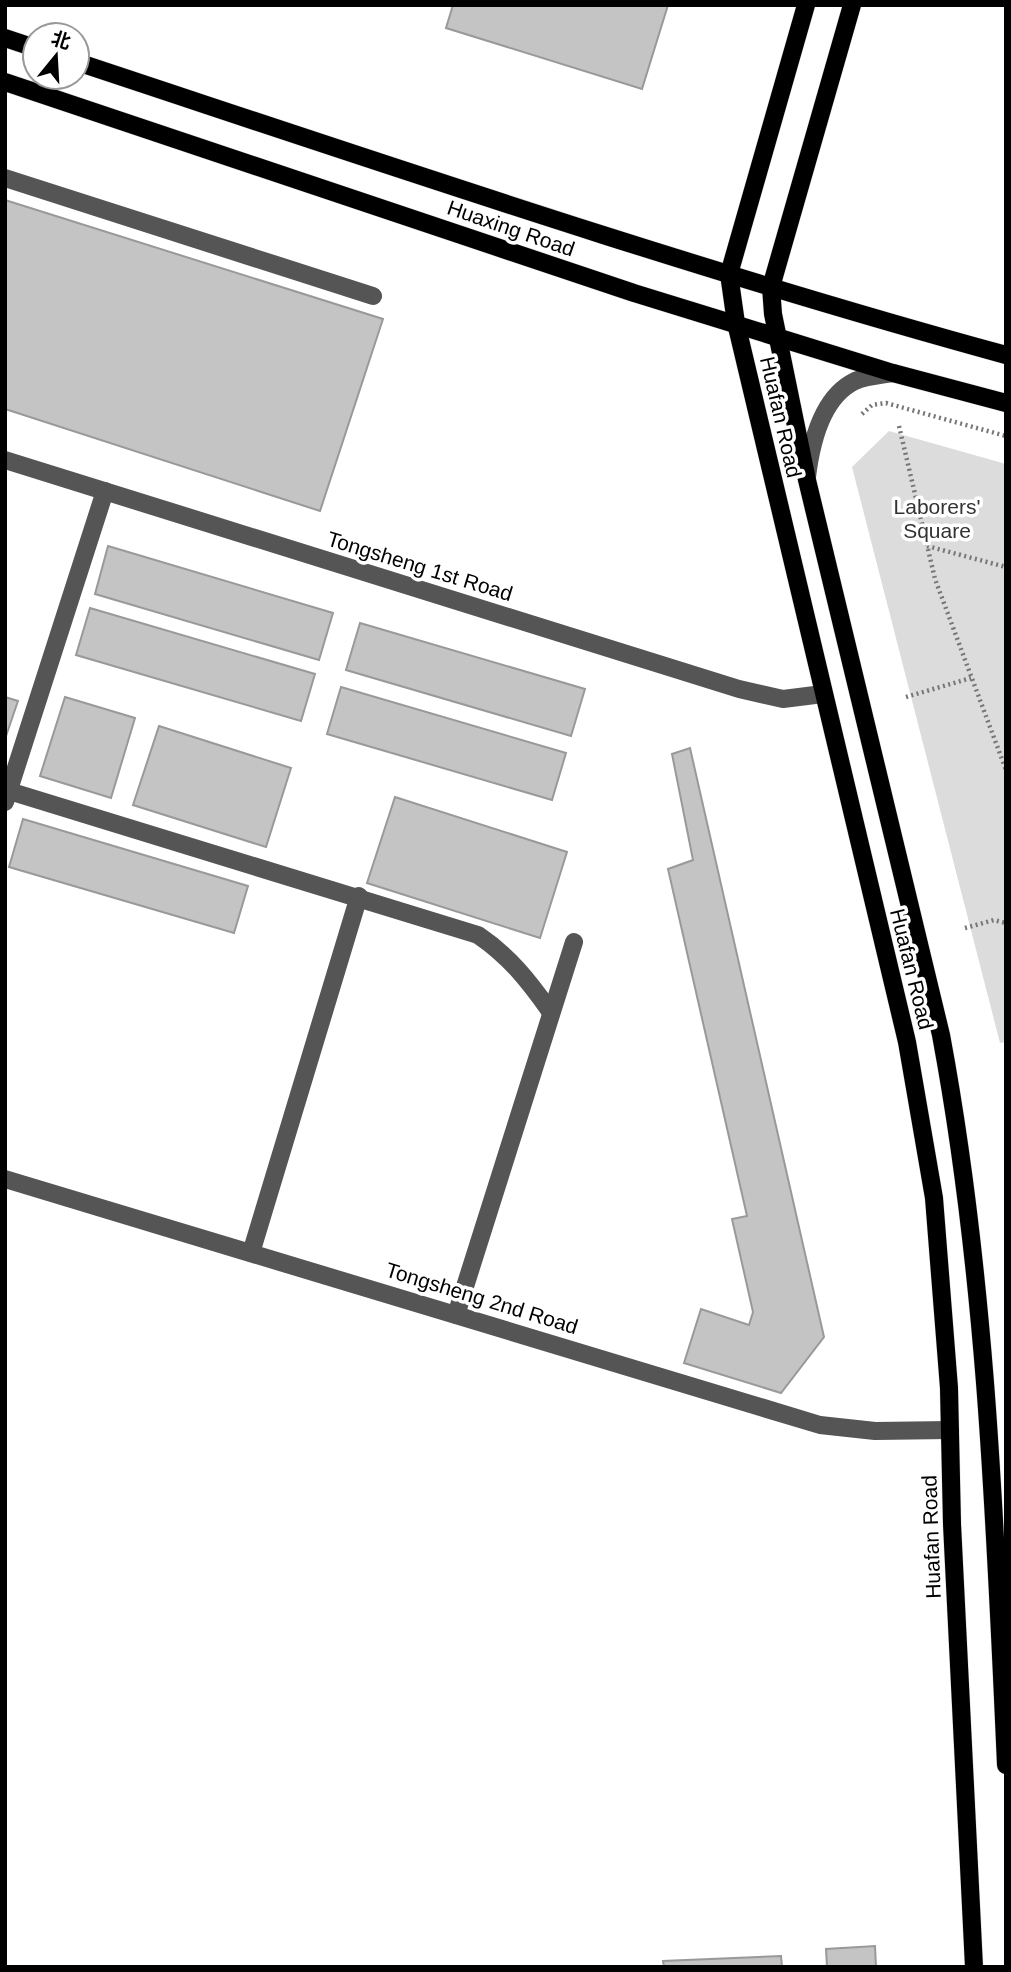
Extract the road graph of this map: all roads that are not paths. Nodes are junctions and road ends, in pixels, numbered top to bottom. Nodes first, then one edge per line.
1 (806, 5) edge
2 (852, 5) edge
3 (91, 67) edge
4 (5, 82) edge
5 (5, 178) edge
6 (729, 274) junction
7 (771, 287) junction
8 (373, 296) dead end
9 (736, 323) junction
10 (775, 334) junction
11 (1006, 355) edge
12 (893, 373) junction
13 (1006, 403) edge
14 (5, 460) edge
15 (807, 480) junction
16 (105, 491) junction
17 (823, 694) junction
18 (7, 797) edge
19 (359, 896) junction
20 (574, 942) dead end
21 (550, 1011) junction
22 (5, 1179) edge
23 (251, 1253) junction
24 (456, 1315) junction
25 (950, 1430) junction
26 (1006, 1765) edge
27 (974, 1967) edge

1 - 6 main road, Huafan Road
2 - 7 main road, Huafan Road
3 - 6 main road, Huaxing Road
4 - 9 main road, Huaxing Road
5 - 8 street
6 - 7 main road, Huaxing Road
6 - 9 main road, Huafan Road
7 - 10 main road, Huafan Road
7 - 11 main road, Huaxing Road
9 - 10 main road, Huaxing Road
9 - 17 main road, Huafan Road
10 - 12 main road, Huaxing Road
10 - 15 main road, Huafan Road
12 - 13 main road, Huaxing Road
12 - 15 street
14 - 16 street, Tongsheng 1st Road
15 - 26 main road, Huafan Road
16 - 17 street, Tongsheng 1st Road
16 - 18 street
17 - 25 main road, Huafan Road
18 - 19 street
19 - 21 street
19 - 23 street
20 - 21 street
21 - 24 street
22 - 23 street, Tongsheng 2nd Road
23 - 24 street, Tongsheng 2nd Road
24 - 25 street, Tongsheng 2nd Road
25 - 27 main road, Huafan Road

